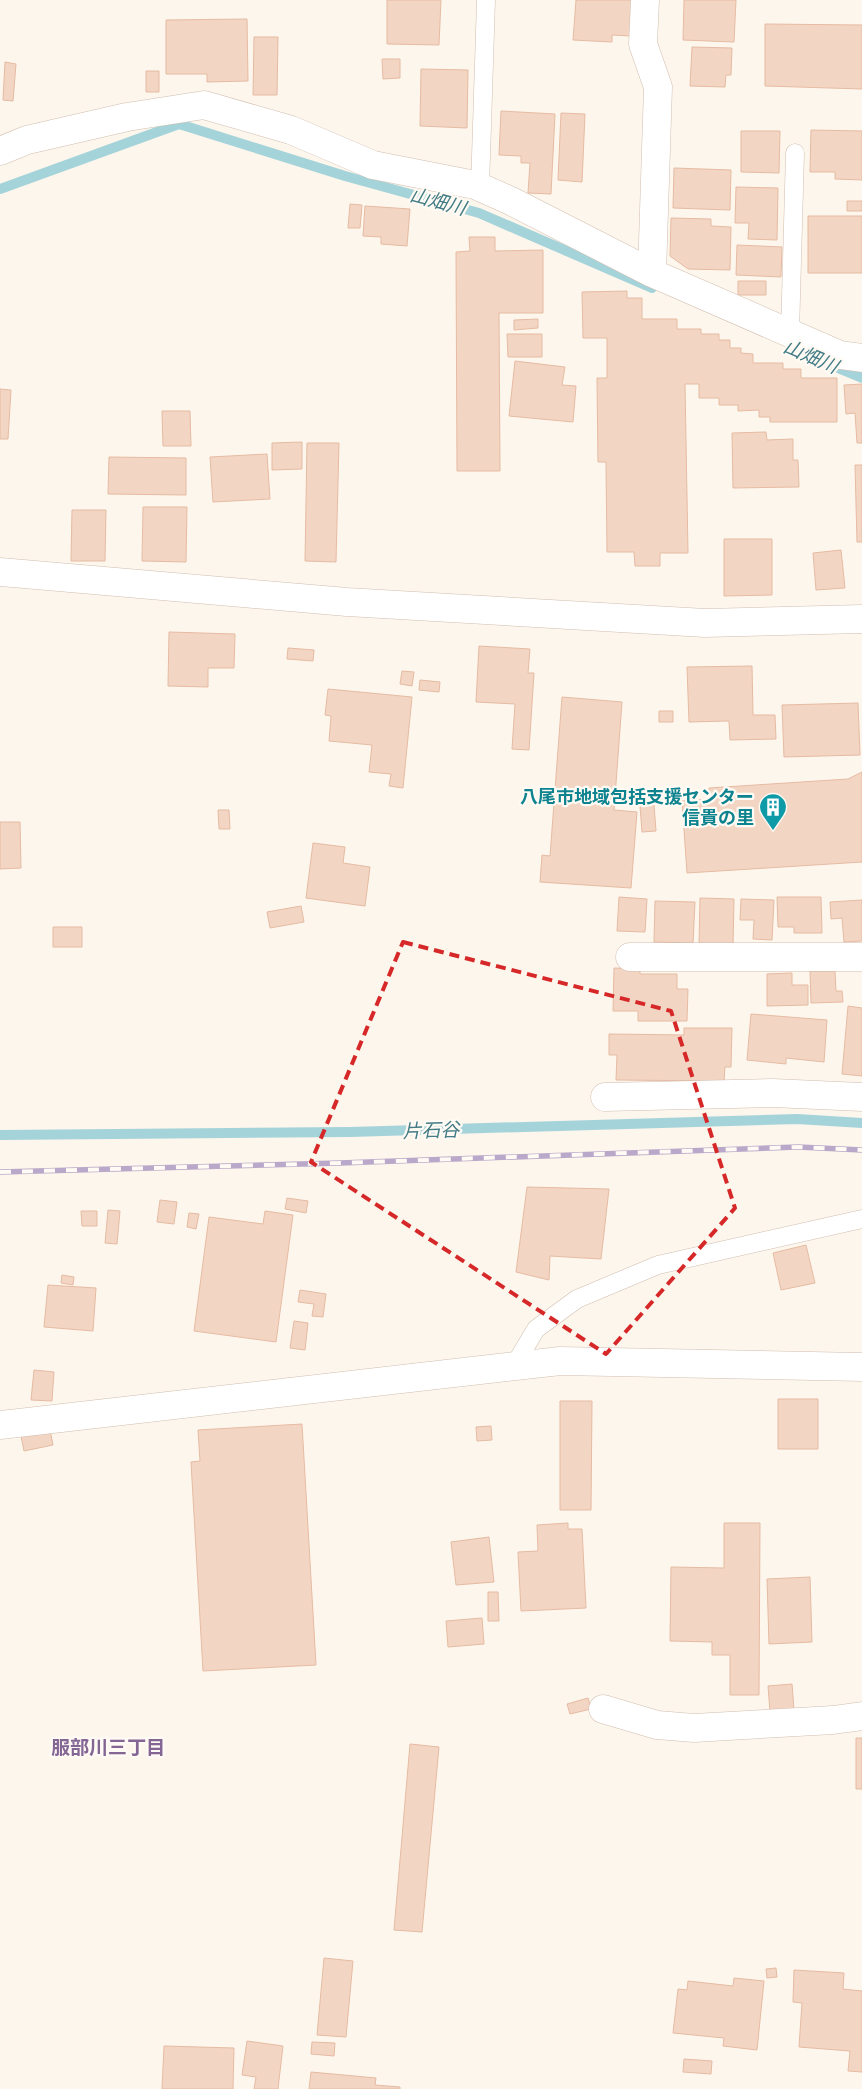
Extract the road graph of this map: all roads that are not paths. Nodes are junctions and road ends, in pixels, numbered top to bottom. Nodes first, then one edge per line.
1 (486, 0) edge
2 (645, 0) edge
3 (0, 151) edge
4 (795, 153) dead end
5 (480, 188) junction
6 (652, 273) junction
7 (790, 332) junction
8 (862, 358) edge
9 (0, 572) edge
10 (862, 619) edge
11 (630, 957) dead end
12 (862, 957) edge
13 (605, 1097) dead end
14 (862, 1097) edge
15 (862, 1219) edge
16 (514, 1366) junction
17 (862, 1367) edge
18 (0, 1425) edge
19 (603, 1709) dead end
20 (862, 1716) edge

1 - 5 lane
2 - 6 street
3 - 5 street
4 - 7 lane
5 - 6 street
6 - 7 street
7 - 8 street
9 - 10 street
11 - 12 street
13 - 14 street
15 - 16 lane
16 - 17 street
16 - 18 street
19 - 20 street

